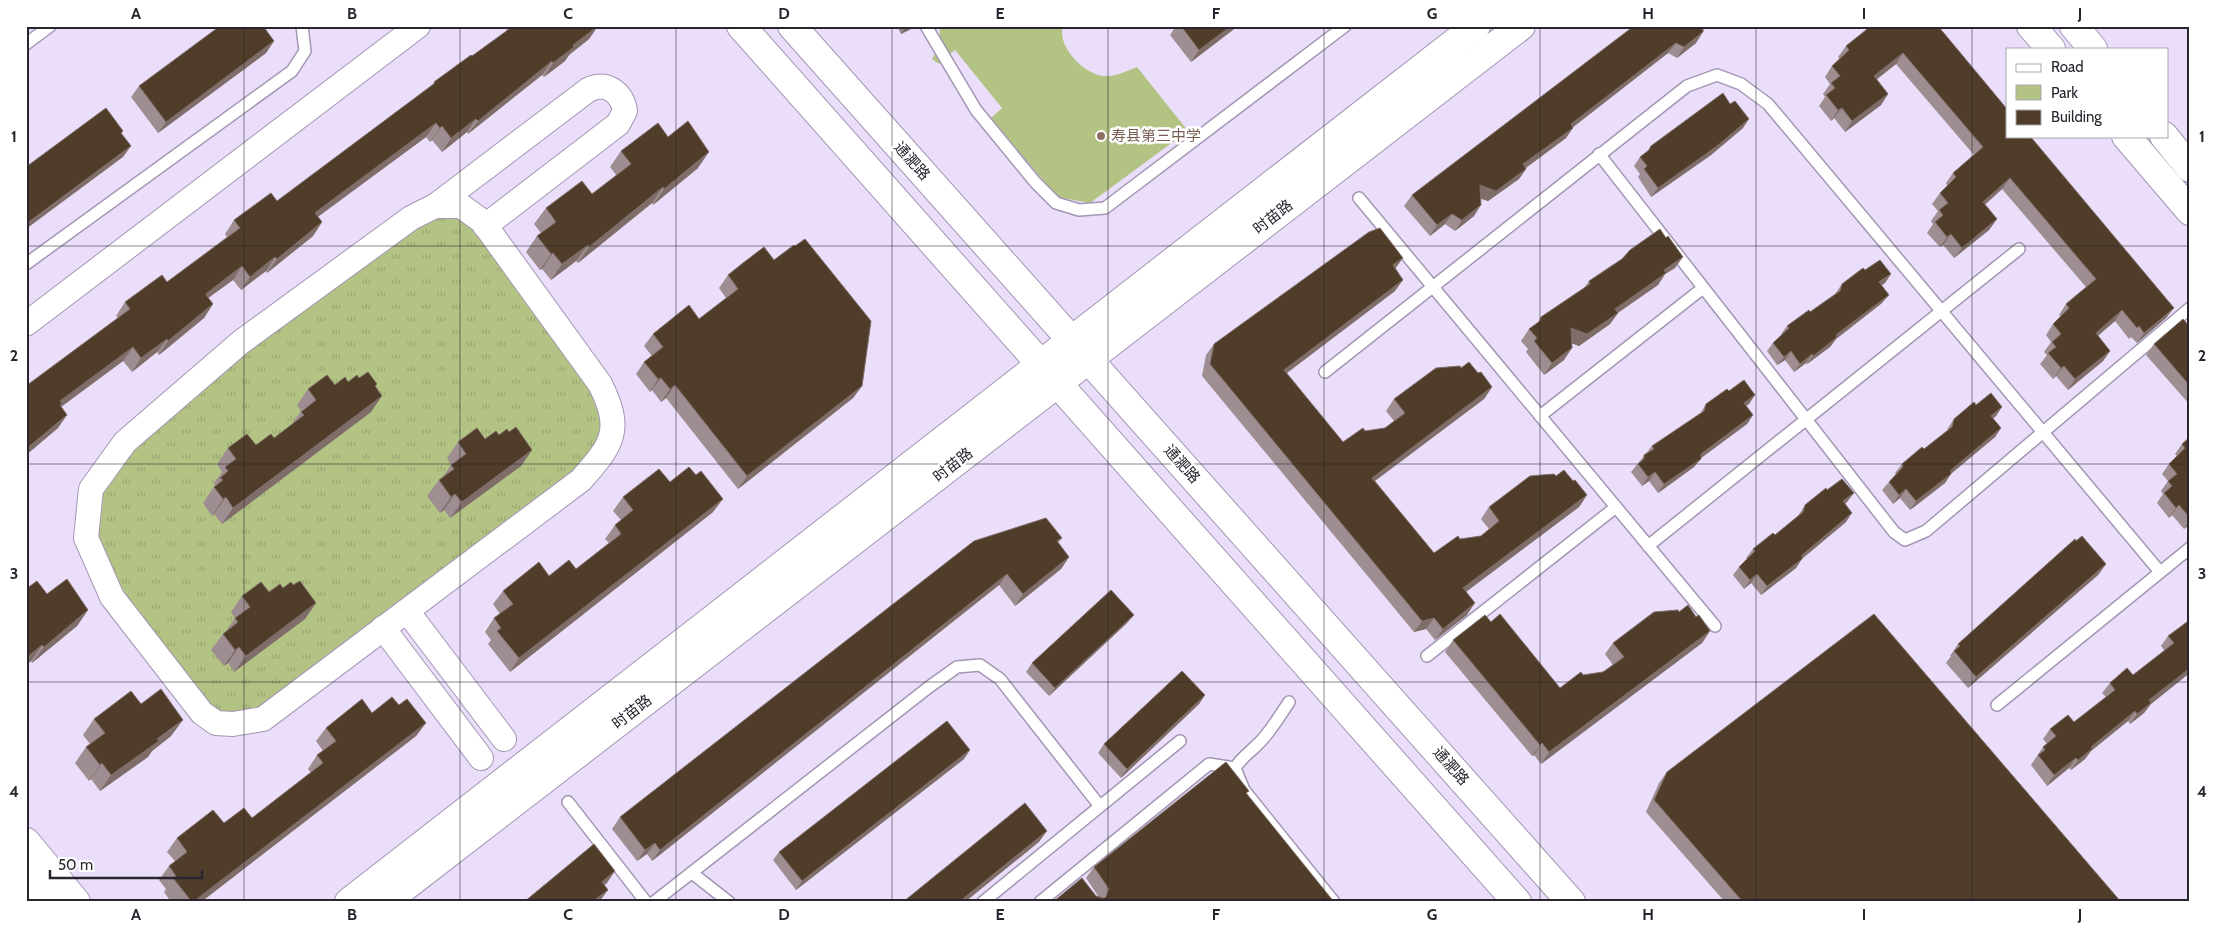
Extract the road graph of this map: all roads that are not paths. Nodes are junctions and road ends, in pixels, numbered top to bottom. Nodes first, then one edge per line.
1 (50, 26) edge
2 (302, 26) edge
3 (418, 26) edge
4 (741, 26) edge
5 (792, 26) edge
6 (926, 26) edge
7 (1345, 26) edge
8 (1476, 26) edge
9 (1520, 26) edge
10 (2032, 26) edge
11 (2074, 26) edge
12 (26, 44) edge
13 (2050, 48) edge
14 (2092, 48) edge
15 (2128, 138) edge
16 (2166, 138) edge
17 (1599, 154) junction
18 (2190, 168) edge
19 (1359, 198) dead end
20 (435, 206) junction
21 (2190, 211) edge
22 (485, 226) junction
23 (2019, 249) dead end
24 (26, 264) edge
25 (1704, 288) junction
26 (2190, 308) edge
27 (26, 324) edge
28 (1081, 350) junction
29 (1325, 372) dead end
30 (1050, 375) junction
31 (1540, 416) junction
32 (1616, 507) junction
33 (1648, 546) junction
34 (2190, 548) edge
35 (2160, 572) junction
36 (407, 611) junction
37 (1715, 626) dead end
38 (384, 628) junction
39 (1427, 656) dead end
40 (1289, 702) dead end
41 (1997, 705) dead end
42 (504, 739) dead end
43 (1180, 741) dead end
44 (481, 758) dead end
45 (1235, 768) junction
46 (568, 802) dead end
47 (1099, 805) junction
48 (26, 842) edge
49 (692, 873) junction
50 (26, 878) edge
51 (46, 902) edge
52 (76, 902) edge
53 (349, 902) edge
54 (384, 902) edge
55 (646, 902) edge
56 (654, 902) edge
57 (729, 902) edge
58 (983, 902) edge
59 (1040, 902) edge
60 (1334, 902) edge
61 (1517, 902) edge
62 (1571, 902) edge

1 - 12 lane
2 - 24 lane
3 - 27 street
4 - 30 street
5 - 28 street, 通淝路
6 - 7 lane
8 - 28 street, 时苗路
9 - 28 street, 时苗路
10 - 13 street
11 - 14 street
15 - 21 street
16 - 18 street
17 - 25 lane
17 - 29 lane
17 - 35 lane
19 - 31 lane
20 - 22 street
20 - 22 street
20 - 38 street
22 - 36 street
23 - 33 lane
25 - 26 lane
25 - 31 lane
28 - 30 street, 时苗路
28 - 62 street, 通淝路
30 - 53 street, 时苗路
30 - 54 street, 时苗路
30 - 61 street
31 - 32 lane
32 - 33 lane
32 - 39 lane
33 - 37 lane
34 - 35 lane
35 - 41 lane
36 - 38 street
36 - 42 street
38 - 44 street
40 - 45 lane
43 - 47 lane
45 - 59 lane
45 - 60 lane
46 - 55 lane
47 - 49 lane
47 - 58 lane
48 - 52 street
49 - 56 lane
49 - 57 lane
50 - 51 street

